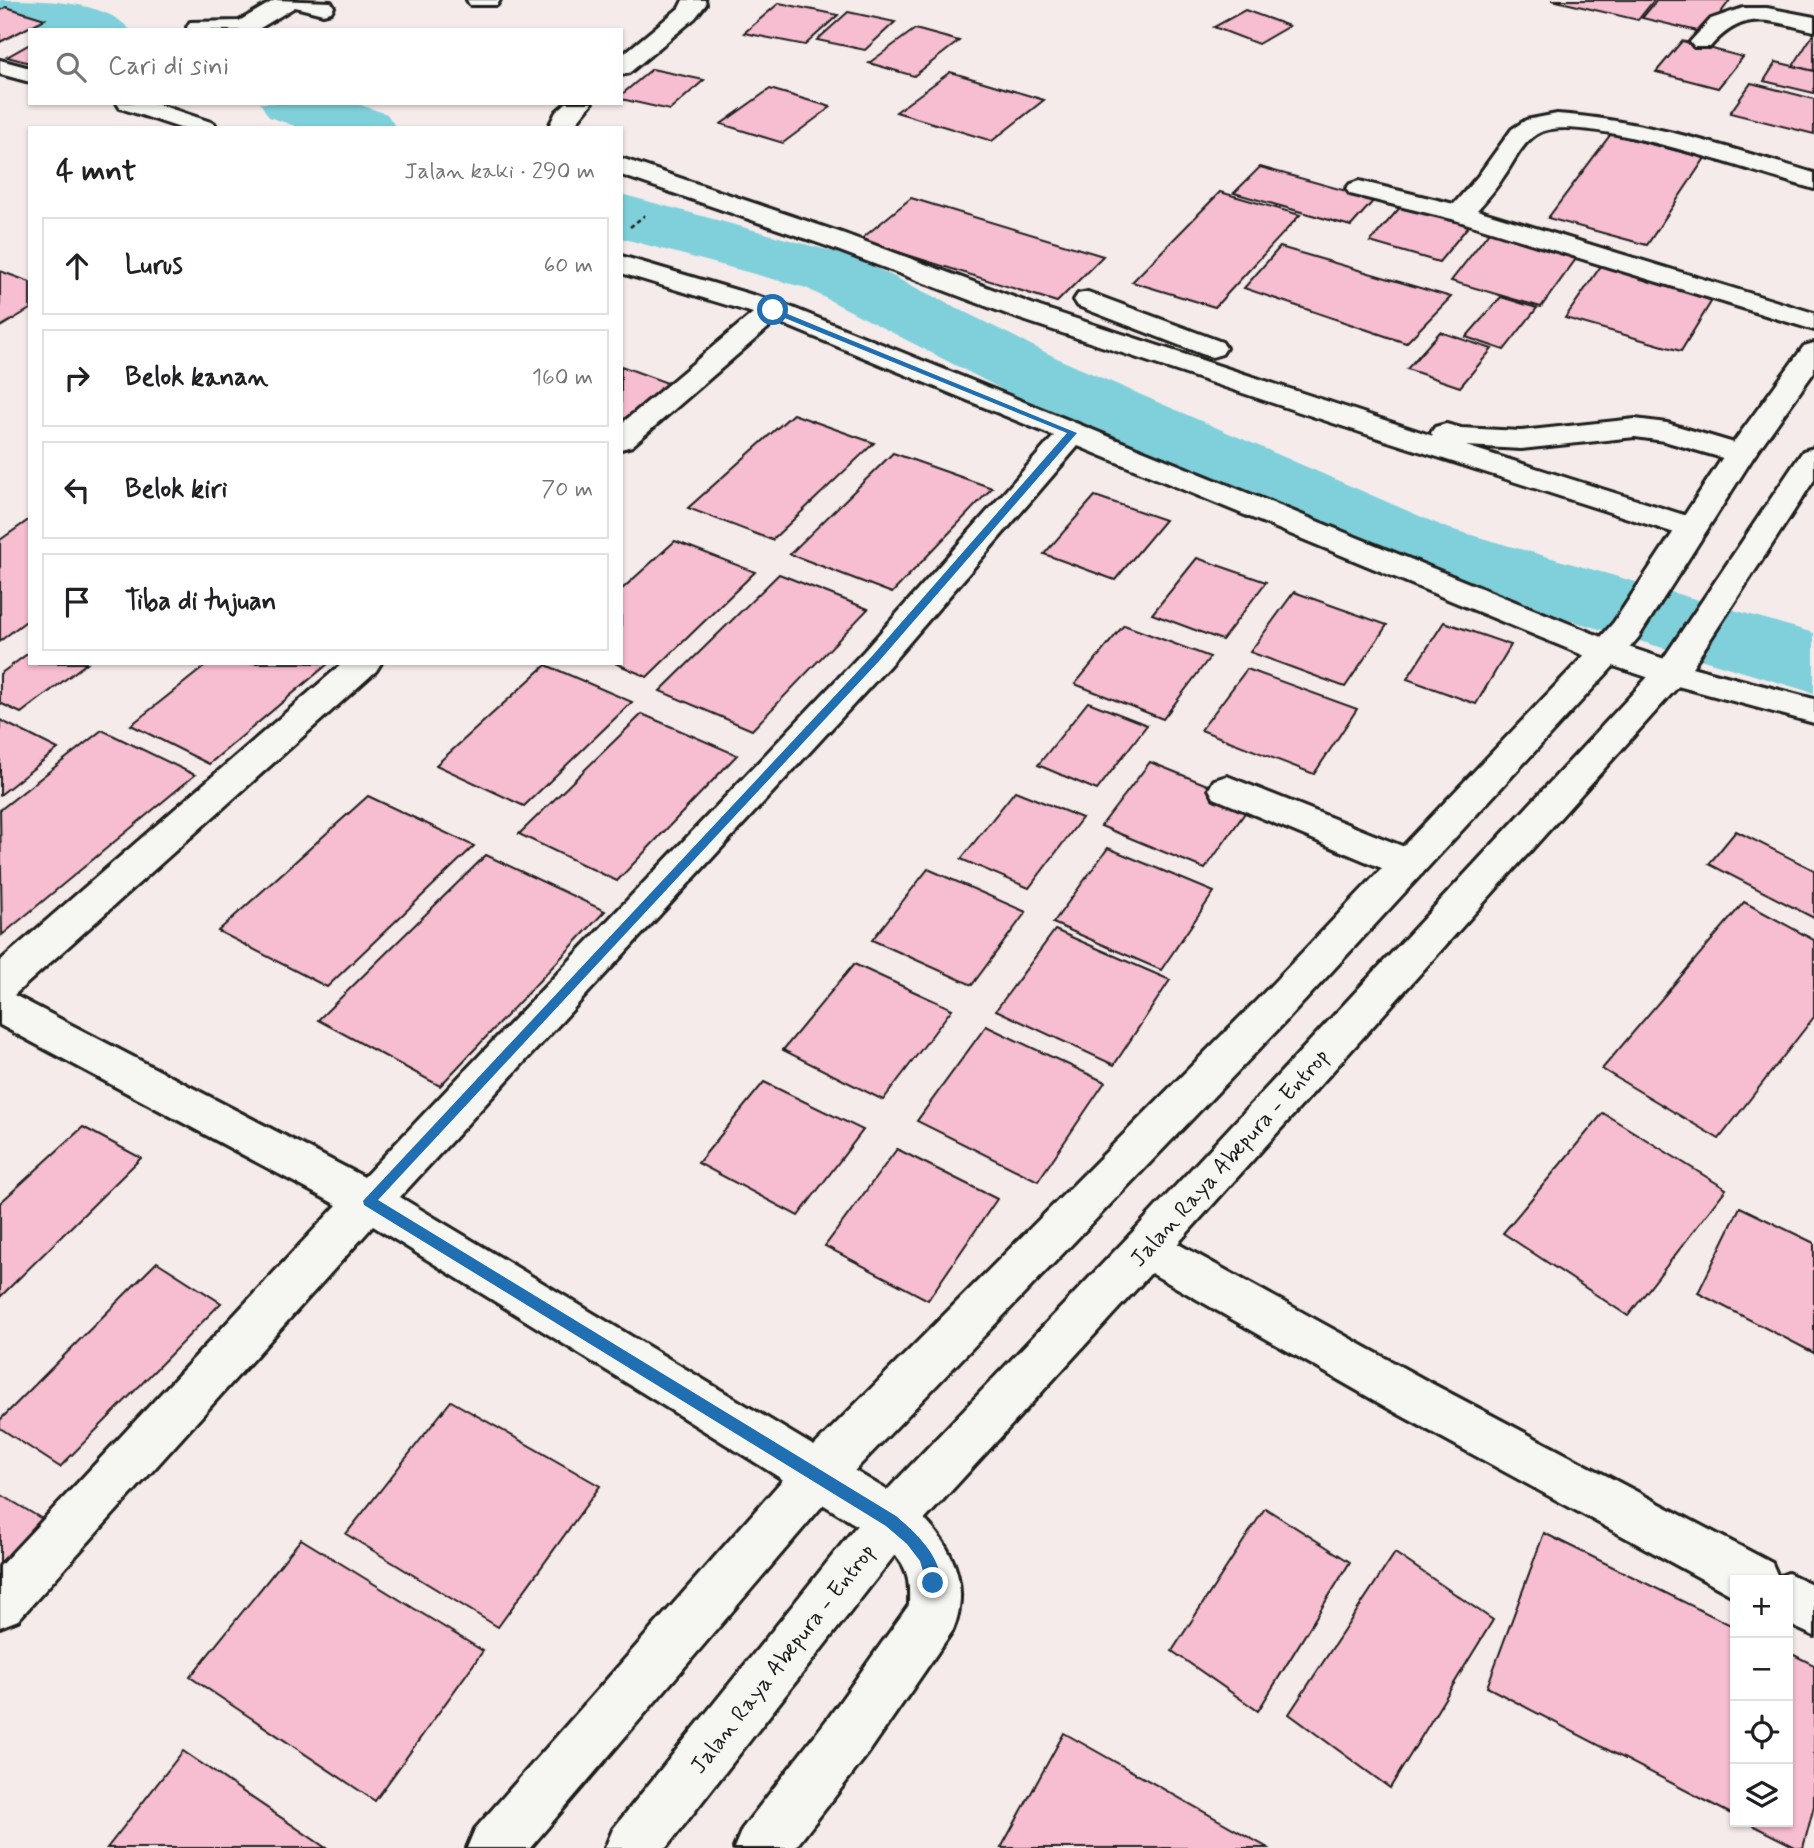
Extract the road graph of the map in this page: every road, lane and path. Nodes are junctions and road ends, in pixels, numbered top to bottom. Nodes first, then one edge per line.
1 (293, 0) edge
2 (478, 0) edge
3 (489, 0) edge
4 (694, 0) edge
5 (323, 8) dead end
6 (1814, 24) edge
7 (198, 27) dead end
8 (1702, 42) dead end
9 (623, 66) edge
10 (0, 67) edge
11 (28, 74) edge
12 (135, 105) edge
13 (578, 105) edge
14 (199, 126) edge
15 (561, 126) edge
16 (623, 167) edge
17 (1814, 181) edge
18 (1359, 189) dead end
19 (648, 213) dead end
20 (1460, 214) junction
21 (623, 233) edge
22 (623, 265) edge
23 (1088, 300) dead end
24 (773, 310) junction
25 (1814, 322) edge
26 (1814, 352) edge
27 (1073, 433) junction
28 (623, 438) edge
29 (1740, 454) junction
30 (1814, 457) edge
31 (1686, 539) junction
32 (1616, 641) junction
33 (1679, 661) junction
34 (363, 665) edge
35 (1814, 711) edge
36 (1227, 789) dead end
37 (1409, 864) junction
38 (0, 984) edge
39 (0, 1006) edge
40 (369, 1201) junction
41 (1146, 1248) junction
42 (818, 1475) junction
43 (891, 1521) junction
44 (1745, 1575) edge
45 (1793, 1600) edge
46 (0, 1602) edge
47 (1814, 1611) edge
48 (640, 1845) edge
49 (494, 1848) edge
50 (761, 1848) edge

1 - 5 main road
1 - 7 main road
2 - 3 main road
4 - 9 main road
6 - 8 main road
10 - 11 main road
12 - 14 main road
13 - 15 main road
16 - 31 main road
17 - 20 main road
18 - 20 main road
19 - 21 path
20 - 25 main road
22 - 24 main road
23 - 29 main road
24 - 27 main road
24 - 28 main road
26 - 29 main road
27 - 32 main road
27 - 40 main road
29 - 31 main road
30 - 33 main road, Jalan Raya Abepura - Entrop
31 - 32 main road
32 - 33 main road
32 - 37 main road
33 - 35 main road
33 - 41 main road, Jalan Raya Abepura - Entrop
34 - 38 main road
36 - 37 main road
37 - 42 main road
39 - 40 main road
40 - 42 main road
40 - 46 main road
41 - 43 main road, Jalan Raya Abepura - Entrop
41 - 44 main road
42 - 43 main road
42 - 49 main road
43 - 48 main road, Jalan Raya Abepura - Entrop
43 - 50 main road
45 - 47 main road

